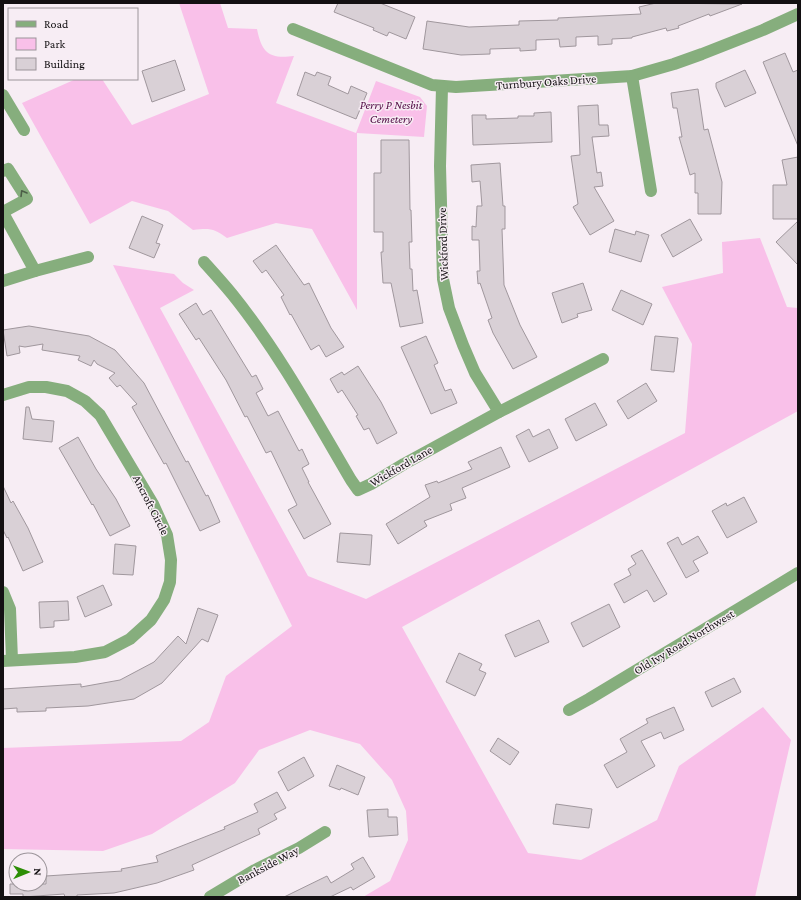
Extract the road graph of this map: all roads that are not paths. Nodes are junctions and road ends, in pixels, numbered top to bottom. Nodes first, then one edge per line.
1 (797, 3) edge
2 (798, 6) edge
3 (798, 14) edge
4 (293, 29) dead end
5 (632, 76) junction
6 (442, 87) junction
7 (3, 95) edge
8 (24, 130) dead end
9 (3, 171) edge
10 (651, 191) dead end
11 (3, 212) edge
12 (88, 257) dead end
13 (204, 262) dead end
14 (34, 271) junction
15 (3, 281) edge
16 (603, 359) dead end
17 (3, 395) edge
18 (499, 412) junction
19 (798, 574) edge
20 (3, 592) edge
21 (8, 660) edge
22 (569, 710) dead end
23 (326, 832) dead end
24 (210, 897) edge

1 - 2 street
3 - 5 street, Turnbury Oaks Drive
4 - 6 street, Turnbury Oaks Drive
5 - 6 street, Turnbury Oaks Drive
5 - 10 street
6 - 18 street, Wickford Drive
7 - 8 street
11 -> 9 street
11 - 14 street
12 - 14 street
13 - 18 street, Wickford Lane
14 - 15 street
16 - 18 street, Wickford Lane
17 - 21 street, Ancroft Circle
19 - 22 street, Old Ivy Road Northwest
20 - 21 street
23 - 24 street, Bankside Way

